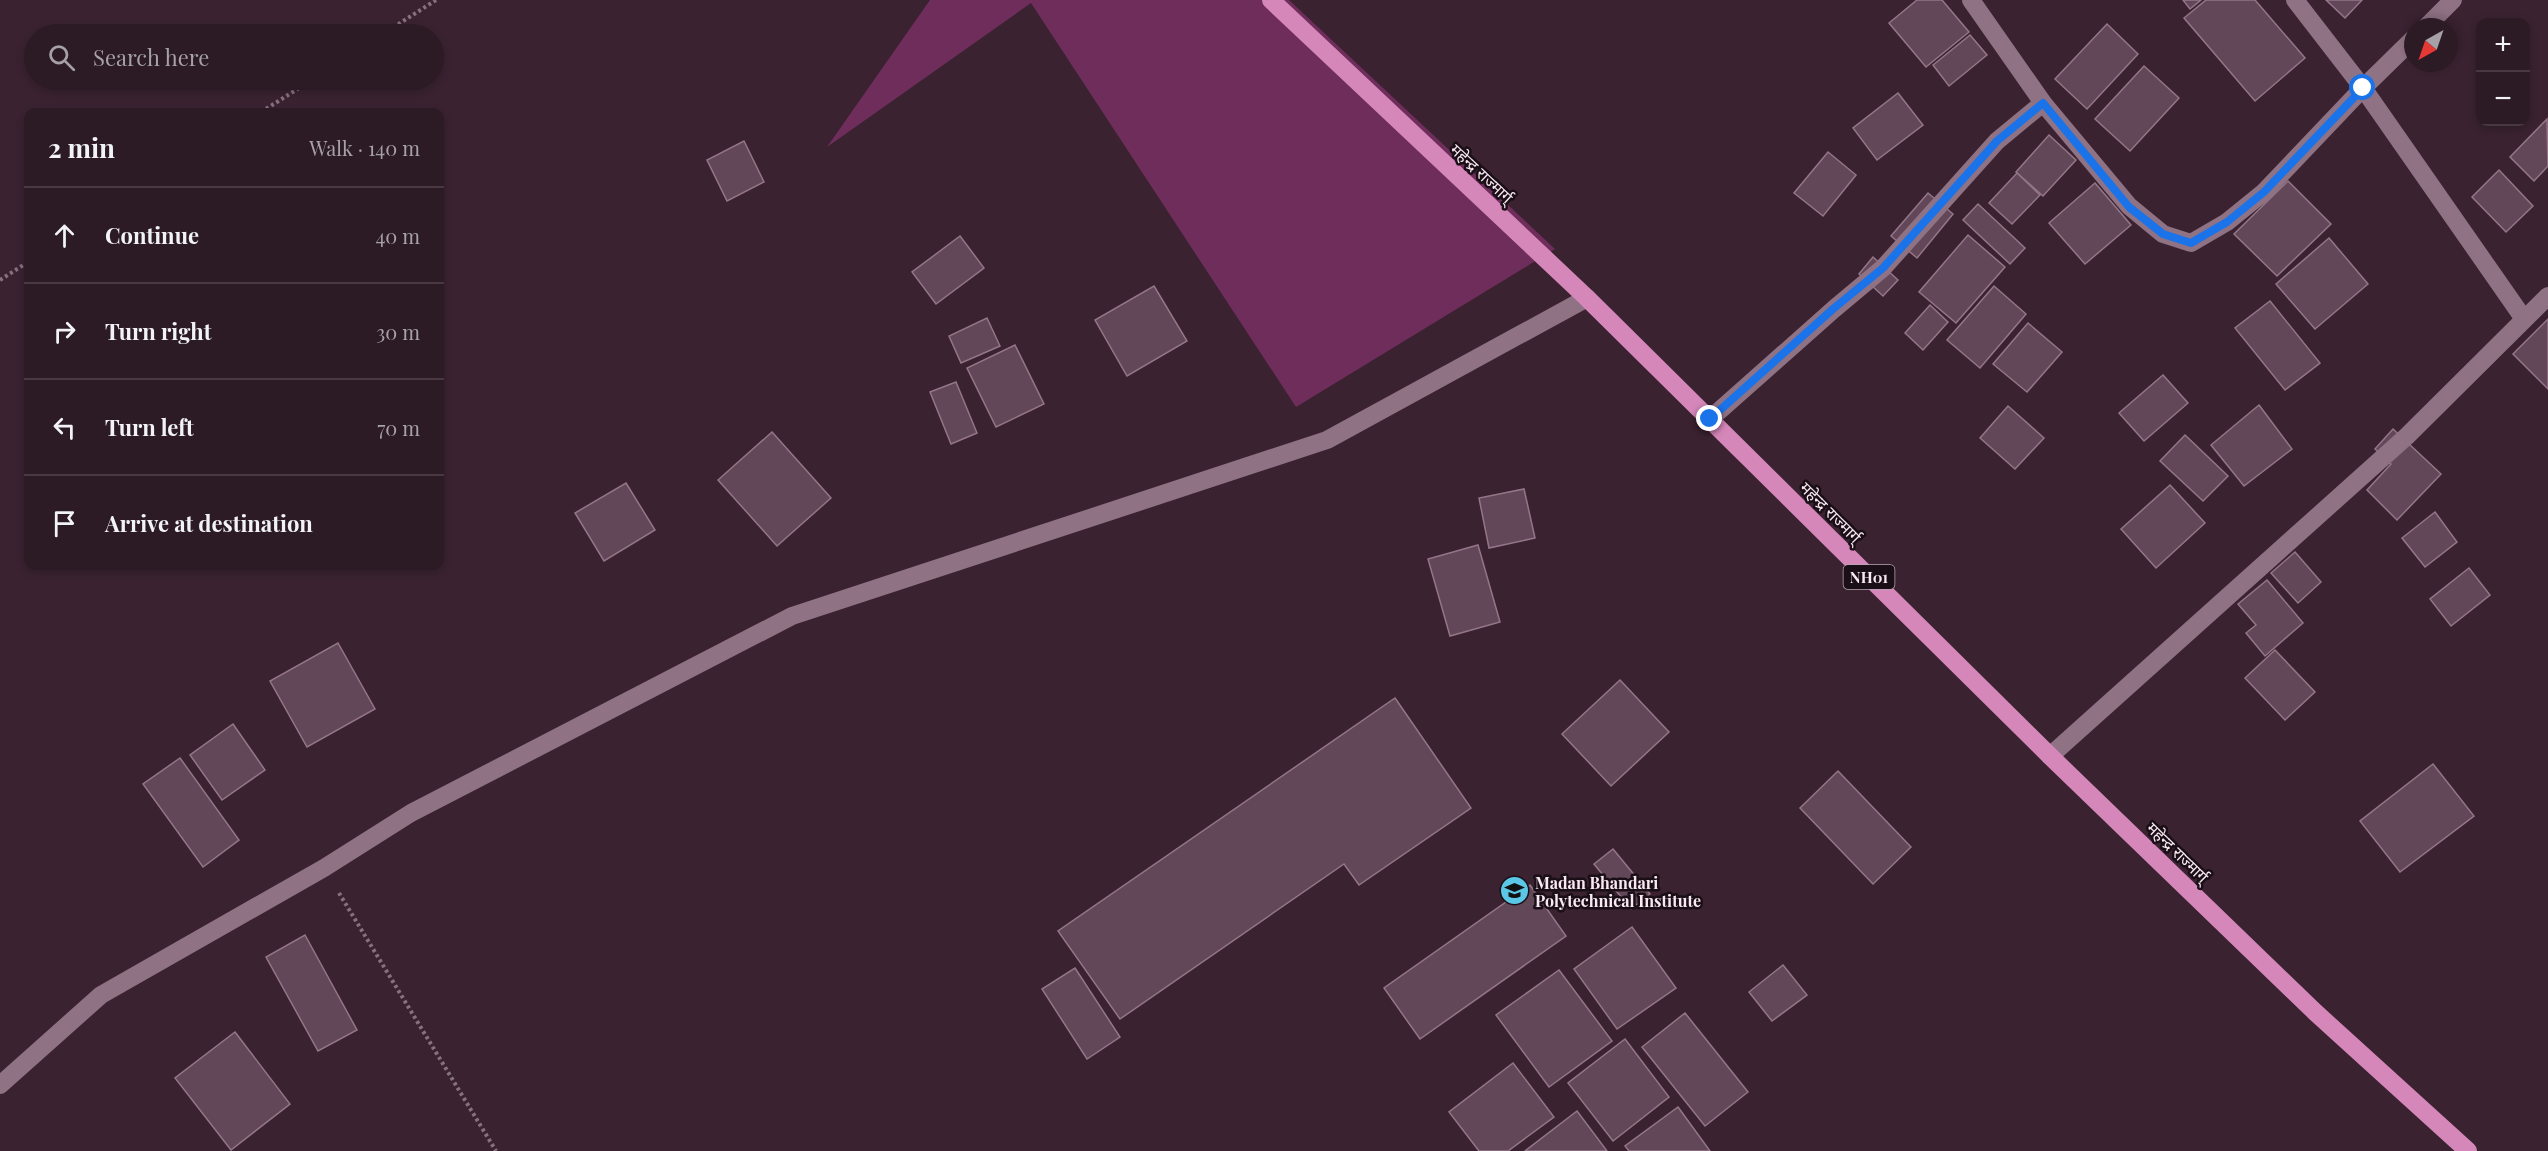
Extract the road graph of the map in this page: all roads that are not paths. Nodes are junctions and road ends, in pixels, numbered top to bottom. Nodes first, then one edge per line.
1 (1271, 0) edge
2 (1971, 0) edge
3 (2295, 0) edge
4 (2453, 0) edge
5 (2435, 18) edge
6 (2404, 48) edge
7 (2363, 88) junction
8 (2043, 103) junction
9 (2548, 296) edge
10 (1587, 298) junction
11 (2524, 319) junction
12 (1710, 419) junction
13 (2050, 756) junction
14 (0, 1085) edge
15 (2468, 1151) edge

1 - 10 highway, महेन्द्र राज्मार्ग् / NH01
2 - 8 street
3 - 7 street
4 - 5 street
6 - 7 street
7 - 8 street
7 - 11 street
8 - 12 street
9 - 11 street
10 - 12 highway, महेन्द्र राज्मार्ग् / NH01
10 - 14 street
11 - 13 street
12 - 13 highway, महेन्द्र राज्मार्ग् / NH01
13 - 15 highway, महेन्द्र राज्मार्ग् / NH01

